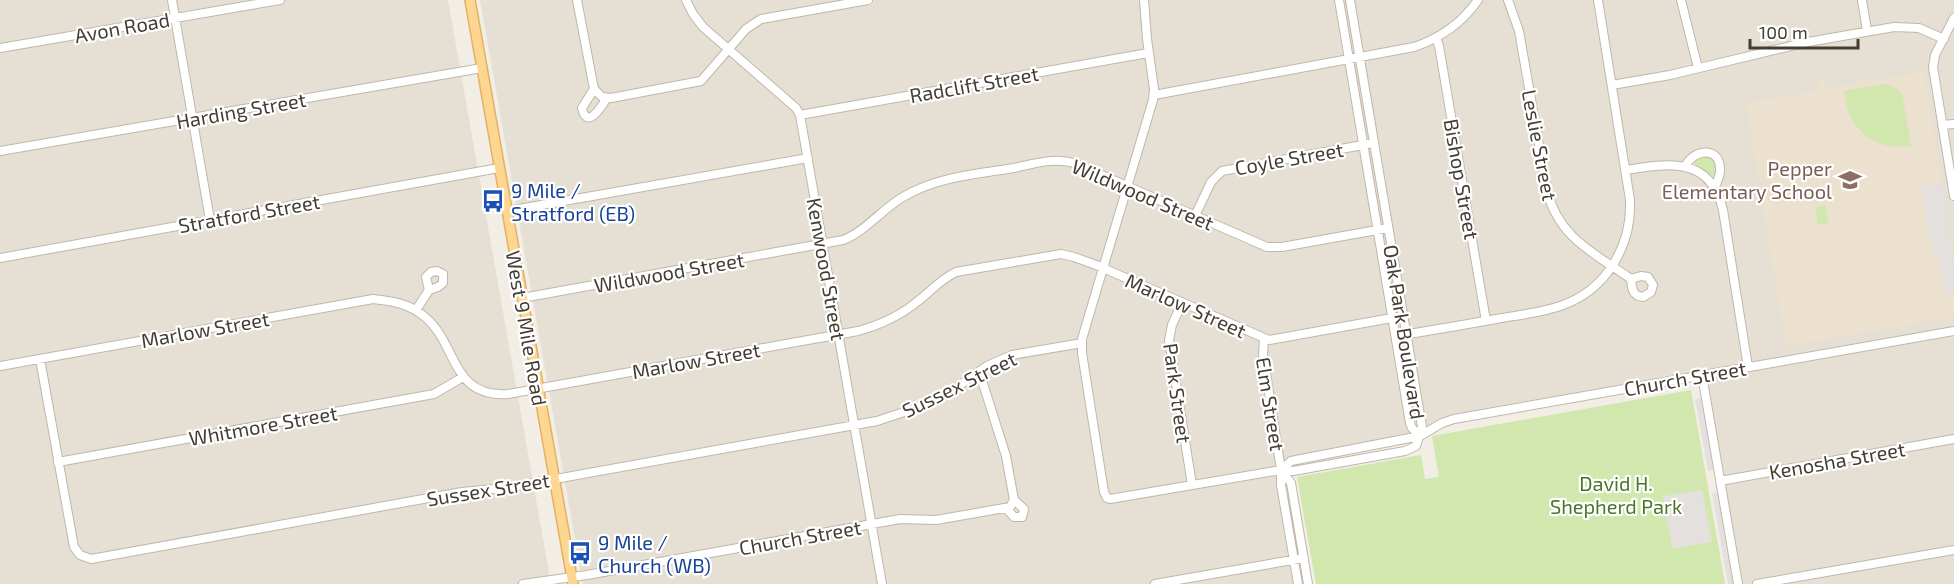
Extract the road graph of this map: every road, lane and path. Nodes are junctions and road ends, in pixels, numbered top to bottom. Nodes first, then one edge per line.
1 (172, 0) edge
2 (280, 0) edge
3 (470, 0) edge
4 (577, 0) edge
5 (686, 0) edge
6 (868, 0) edge
7 (1144, 0) edge
8 (1340, 0) edge
9 (1350, 0) edge
10 (1478, 0) edge
11 (1508, 0) edge
12 (1598, 0) edge
13 (1681, 0) edge
14 (1862, 0) edge
15 (175, 18) junction
16 (1954, 18) edge
17 (1867, 31) junction
18 (1436, 39) junction
19 (1944, 39) junction
20 (0, 48) edge
21 (728, 50) junction
22 (1148, 53) junction
23 (1354, 59) junction
24 (482, 68) junction
25 (1698, 68) junction
26 (1612, 85) junction
27 (594, 89) junction
28 (1154, 95) junction
29 (607, 98) junction
30 (800, 115) junction
31 (192, 118) junction
32 (1954, 124) edge
33 (1942, 125) junction
34 (1374, 143) junction
35 (1364, 145) junction
36 (0, 151) edge
37 (808, 158) junction
38 (1685, 167) junction
39 (499, 168) junction
40 (1626, 170) junction
41 (1128, 186) junction
42 (1715, 187) junction
43 (1954, 196) edge
44 (507, 211) junction
45 (1195, 216) junction
46 (210, 220) junction
47 (1388, 228) junction
48 (1378, 230) junction
49 (823, 245) junction
50 (0, 258) edge
51 (1613, 266) junction
52 (1103, 268) junction
53 (1631, 279) dead end
54 (429, 290) dead end
55 (522, 298) junction
56 (1182, 303) junction
57 (416, 310) junction
58 (1403, 316) junction
59 (1392, 318) junction
60 (1485, 321) junction
61 (1954, 331) edge
62 (1406, 334) junction
63 (839, 335) junction
64 (1396, 336) junction
65 (1264, 339) junction
66 (1082, 343) junction
67 (40, 359) junction
68 (0, 366) edge
69 (1748, 367) junction
70 (979, 371) junction
71 (1702, 375) junction
72 (463, 377) junction
73 (538, 389) junction
74 (855, 425) junction
75 (1420, 436) junction
76 (1954, 439) edge
77 (1370, 446) junction
78 (1329, 454) junction
79 (1372, 457) junction
80 (58, 462) junction
81 (1331, 464) junction
82 (1281, 470) junction
83 (554, 479) junction
84 (1720, 481) junction
85 (1192, 485) junction
86 (1014, 500) junction
87 (1006, 508) junction
88 (872, 524) junction
89 (1954, 550) edge
90 (1304, 558) junction
91 (1293, 560) junction
92 (572, 581) edge
93 (524, 584) edge
94 (882, 584) edge
95 (1155, 584) edge
96 (1298, 584) edge
97 (1308, 584) edge
98 (1738, 584) edge
99 (1757, 584) edge

1 - 15 street
2 - 15 street, Avon Road
3 - 24 main road, West 9 Mile Road
4 - 27 street
5 - 21 street
6 - 21 street
7 - 22 street
8 - 23 street, Oak Park Boulevard
9 - 23 street, Oak Park Boulevard
10 - 18 street
11 - 51 street, Leslie Street
12 - 26 street
13 - 25 street
14 - 17 street
15 - 20 street, Avon Road
15 - 31 street
16 - 19 street
17 - 19 street
17 - 25 street
18 - 23 street
18 - 60 street, Bishop Street
19 - 33 street
21 - 29 street
21 - 30 street
22 - 28 street
22 - 30 street, Radclift Street
23 - 28 street
23 - 34 street, Oak Park Boulevard
23 - 35 street, Oak Park Boulevard
24 - 31 street, Harding Street
24 - 39 main road, West 9 Mile Road
25 - 26 street
26 - 40 street
27 - 29 street
27 - 29 street
28 - 41 street
30 - 37 street, Kenwood Street
31 - 36 street, Harding Street
31 - 46 street
32 - 33 street
33 - 43 street
34 - 35 street, Coyle Street
34 - 47 street, Oak Park Boulevard
35 - 45 street, Coyle Street
35 - 48 street, Oak Park Boulevard
37 - 44 street
37 - 49 street, Kenwood Street
38 - 40 street
38 - 42 street
38 - 42 street
39 - 44 main road, West 9 Mile Road
39 - 46 street, Stratford Street
40 - 51 street
41 - 45 street, Wildwood Street
41 - 49 street, Wildwood Street
41 - 52 street
42 - 69 street
44 - 55 main road, West 9 Mile Road
45 - 48 street, Wildwood Street
46 - 50 street, Stratford Street
47 - 48 street, Wildwood Street
47 - 58 street, Oak Park Boulevard
48 - 59 street, Oak Park Boulevard
49 - 55 street, Wildwood Street
49 - 63 street, Kenwood Street
51 - 53 street, Leslie Street
51 - 60 street
52 - 56 street, Marlow Street
52 - 63 street, Marlow Street
52 - 66 street
54 - 57 street
55 - 73 main road, West 9 Mile Road
56 - 65 street, Marlow Street
56 - 85 street, Park Street
57 - 67 street, Marlow Street
57 - 72 street, Marlow Street
58 - 59 street, Marlow Street
58 - 62 street, Oak Park Boulevard
59 - 64 street, Oak Park Boulevard
59 - 65 street, Marlow Street
60 - 62 street
61 - 69 street, Church Street
62 - 64 street
62 - 75 street, Oak Park Boulevard
63 - 73 street, Marlow Street
63 - 74 street, Kenwood Street
64 - 75 street, Oak Park Boulevard
65 - 82 street, Elm Street
66 - 70 street, Sussex Street
66 - 85 street, Church Street
67 - 68 street, Marlow Street
67 - 80 street, Sussex Street
69 - 71 street, Church Street
70 - 74 street, Sussex Street
70 - 86 street, Church Street
71 - 75 street, Church Street
71 - 84 street
72 - 73 street, Marlow Street
72 - 80 street, Whitmore Street
73 - 83 main road, West 9 Mile Road
74 - 83 street, Sussex Street
74 - 88 street, Kenwood Street
75 - 77 street, Church Street
75 - 79 street, Church Street
76 - 84 street, Kenosha Street
77 - 78 street, Church Street
77 - 79 street
78 - 81 street
78 - 82 street, Church Street
79 - 81 street, Church Street
80 - 83 street, Sussex Street
81 - 82 street, Church Street
82 - 85 street, Church Street
82 - 90 street
82 - 91 street
83 - 92 main road, West 9 Mile Road
84 - 98 street
86 - 87 street
86 - 87 street, Church Street
87 - 88 street, Church Street
88 - 92 street, Church Street
88 - 94 street, Kenwood Street
89 - 99 street
90 - 91 street
90 - 97 street
91 - 95 street
91 - 96 street
92 - 93 street, Church Street

